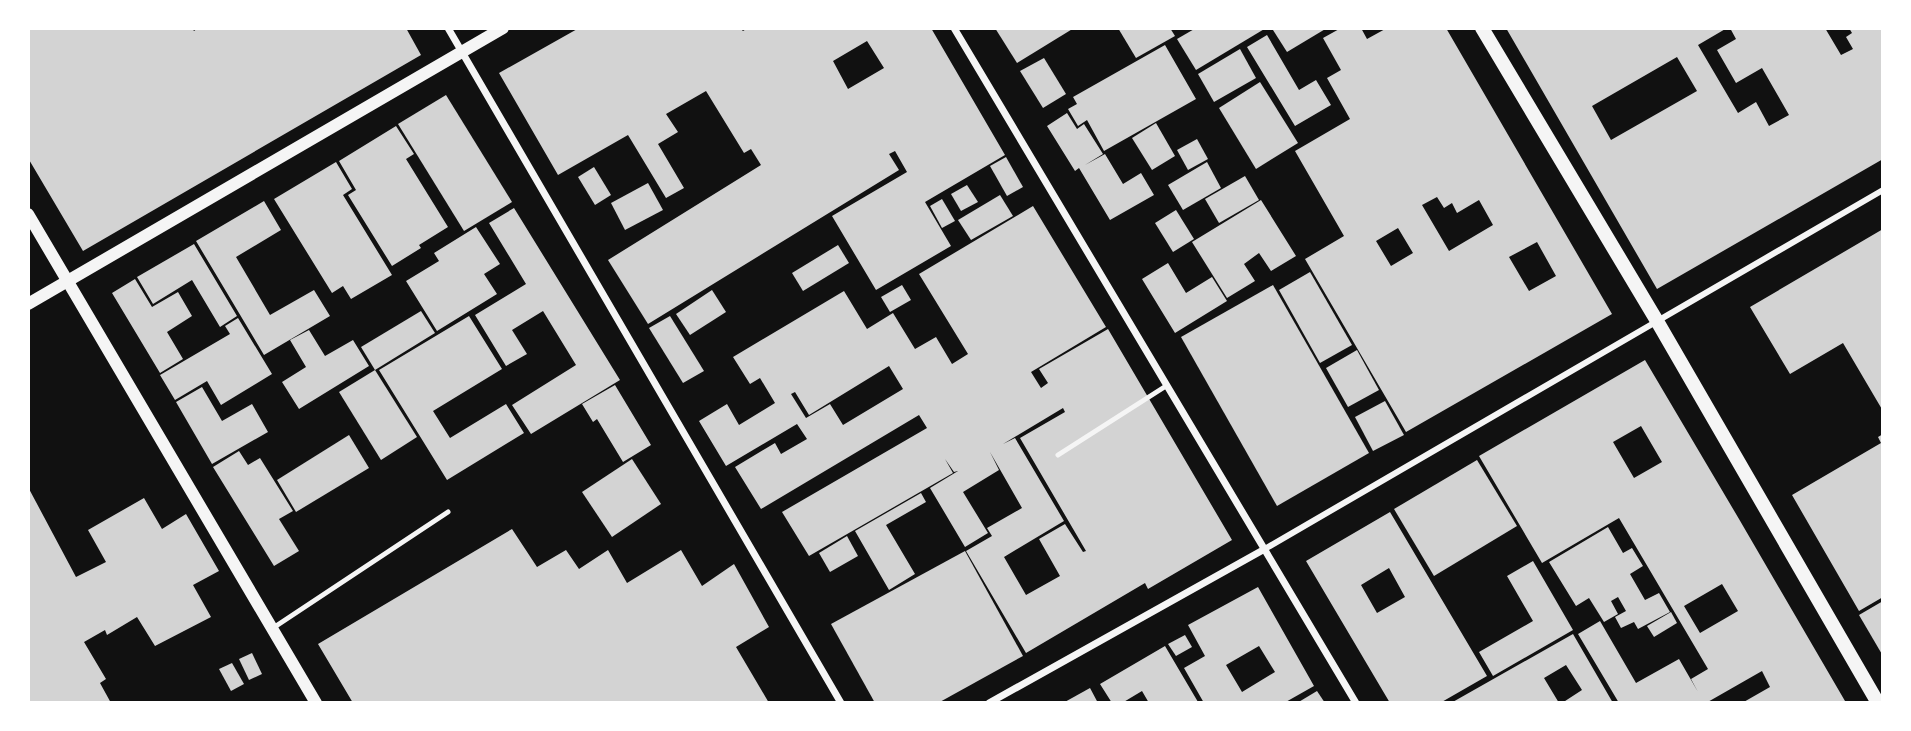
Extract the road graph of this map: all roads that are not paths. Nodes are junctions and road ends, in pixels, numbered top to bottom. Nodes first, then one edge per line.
1 (448, 28) edge
2 (503, 28) edge
3 (954, 28) edge
4 (1482, 28) edge
5 (462, 52) junction
6 (1883, 190) edge
7 (28, 214) edge
8 (68, 280) junction
9 (28, 304) edge
10 (1657, 321) junction
11 (1166, 386) junction
12 (1058, 455) dead end
13 (448, 512) dead end
14 (1263, 550) junction
15 (272, 628) junction
16 (316, 703) edge
17 (841, 703) edge
18 (989, 703) edge
19 (1356, 703) edge
20 (1878, 703) edge

1 - 5 street
2 - 5 street
3 - 11 street
4 - 10 main road
5 - 8 street
5 - 17 street
6 - 10 street
7 - 8 street
8 - 9 street
8 - 15 street
10 - 14 street
10 - 20 main road
11 - 12 lane
11 - 14 street
13 - 15 lane
14 - 18 street
14 - 19 street
15 - 16 street

